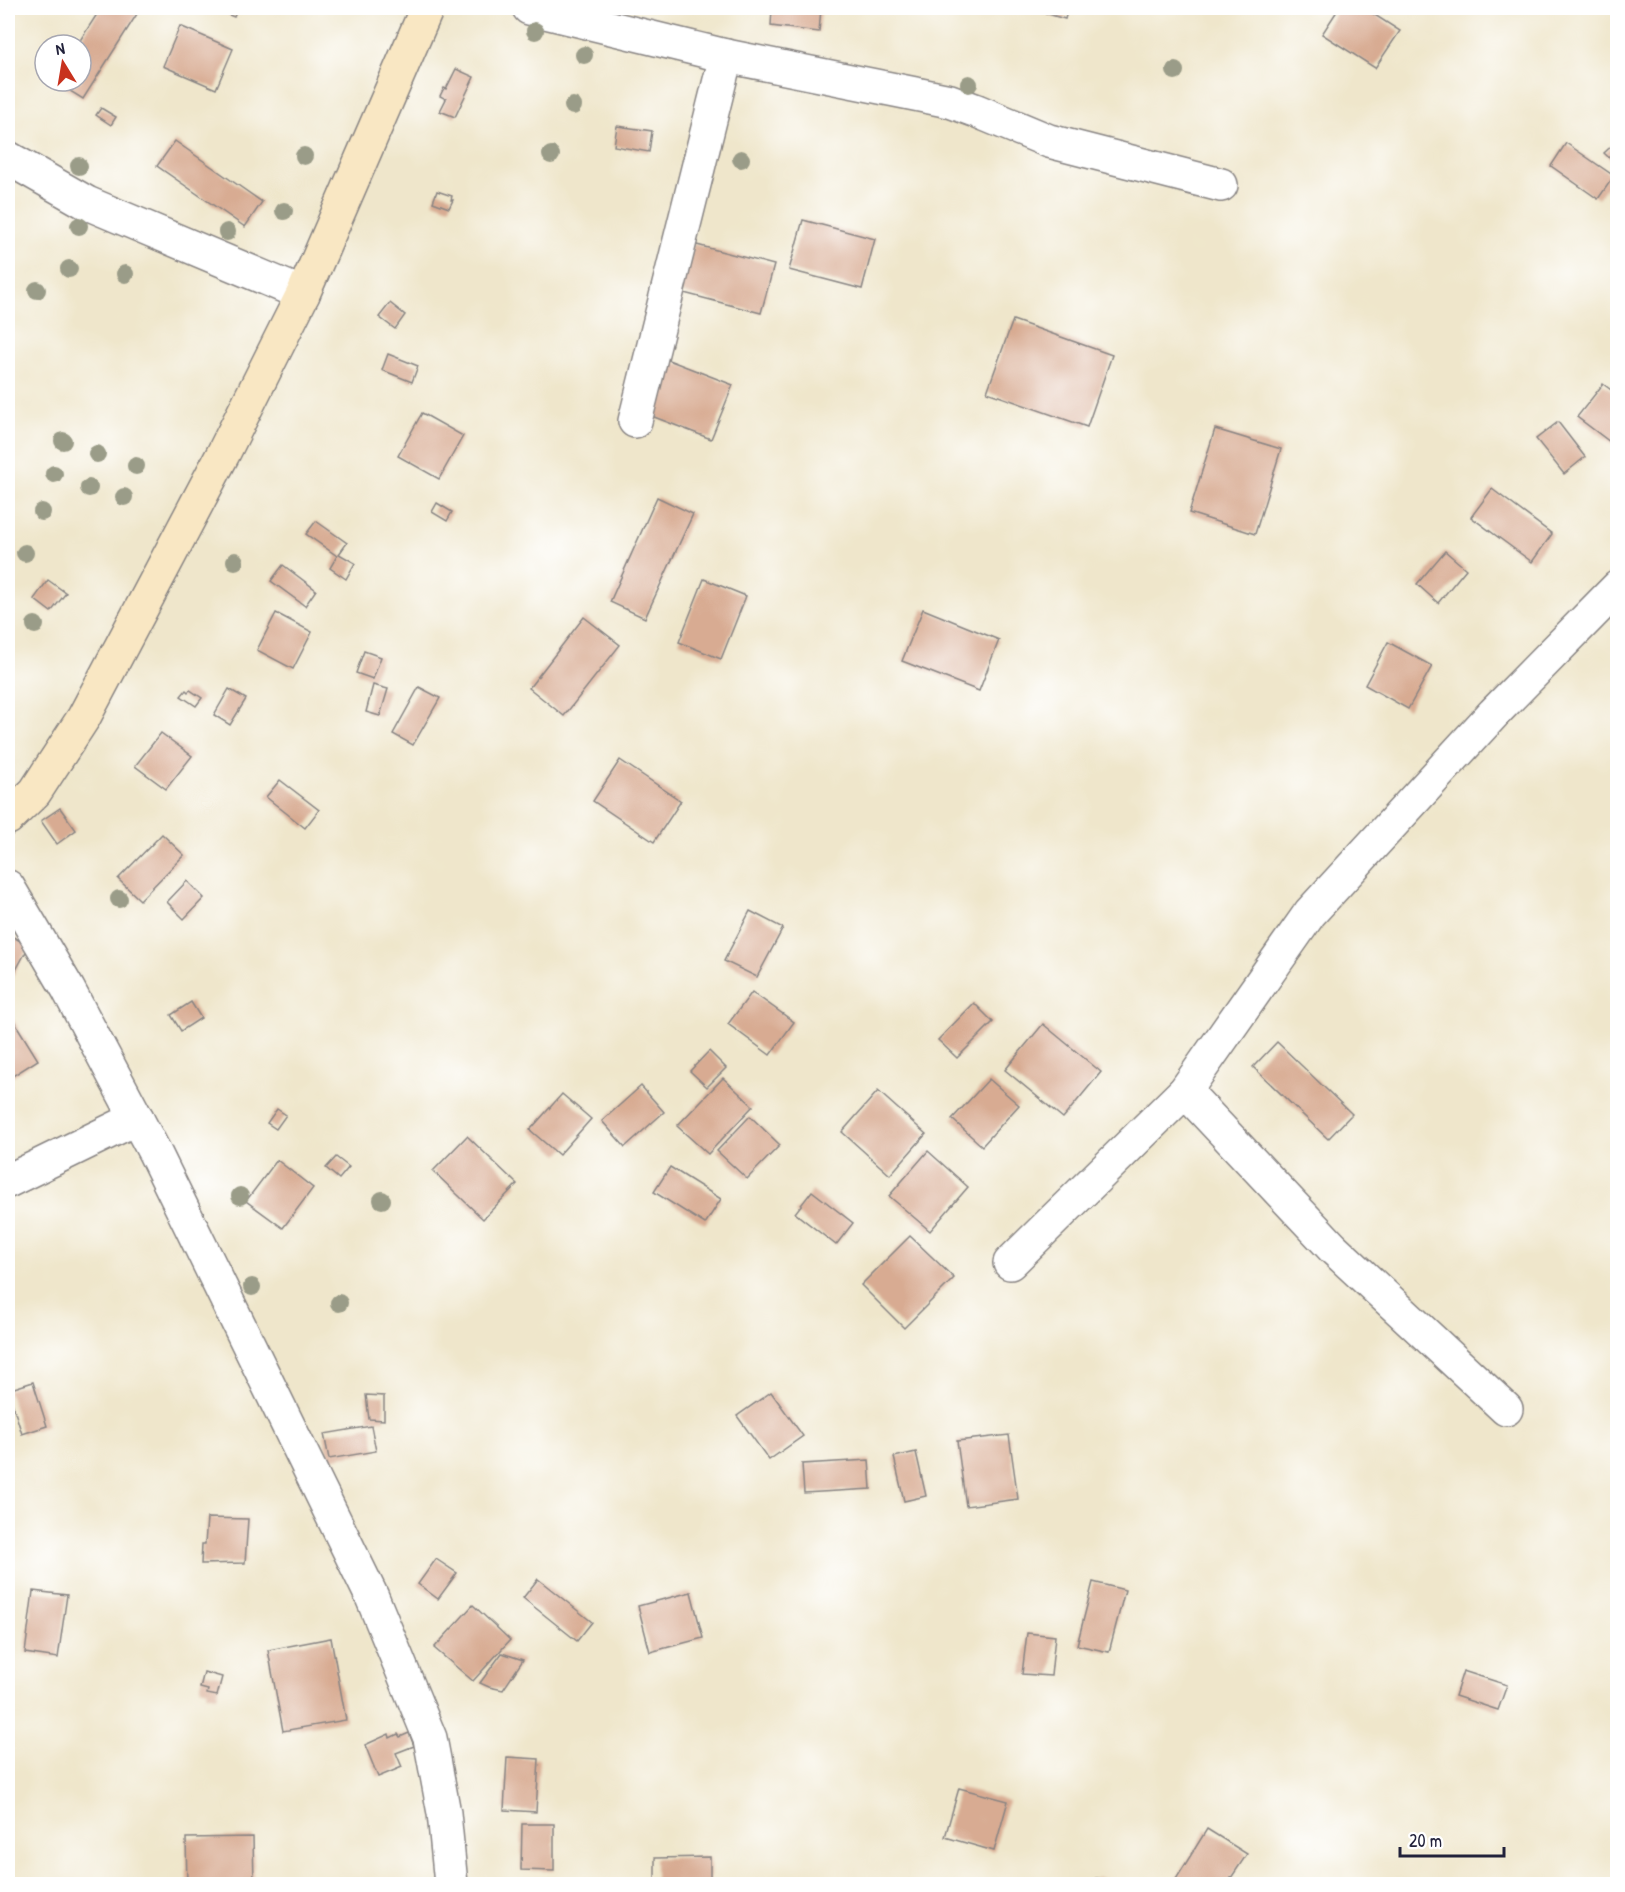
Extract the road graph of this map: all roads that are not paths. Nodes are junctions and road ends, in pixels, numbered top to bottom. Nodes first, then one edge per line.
1 (427, 8) edge
2 (529, 8) edge
3 (726, 56) junction
4 (8, 158) edge
5 (1221, 185) dead end
6 (303, 294) junction
7 (635, 421) dead end
8 (1617, 587) edge
9 (8, 818) edge
10 (8, 887) edge
11 (1185, 1091) junction
12 (137, 1118) junction
13 (8, 1181) edge
14 (1010, 1263) dead end
15 (1506, 1409) dead end
16 (451, 1884) edge

1 - 6 main road
2 - 3 street
3 - 5 street
3 - 7 street
4 - 6 street
6 - 9 main road
8 - 11 street
10 - 12 street
11 - 14 street
11 - 15 street
12 - 13 street
12 - 16 street

